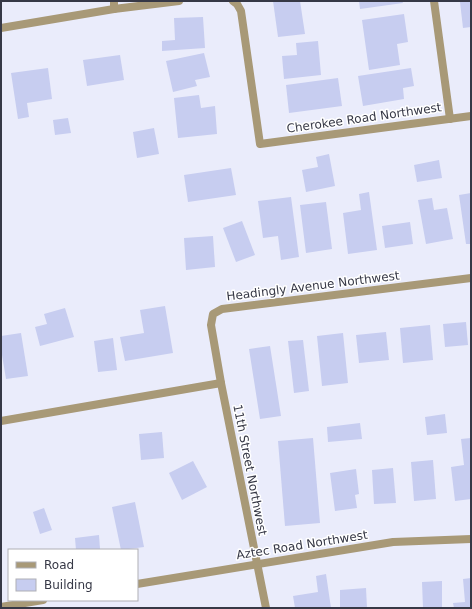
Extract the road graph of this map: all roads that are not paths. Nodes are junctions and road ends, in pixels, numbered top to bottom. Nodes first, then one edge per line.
1 (179, 1) edge
2 (233, 1) edge
3 (434, 1) edge
4 (114, 5) edge
5 (1, 28) edge
6 (471, 116) edge
7 (450, 119) junction
8 (471, 278) edge
9 (221, 383) junction
10 (1, 421) edge
11 (471, 539) edge
12 (257, 564) junction
13 (138, 584) edge
14 (37, 601) edge
15 (1, 607) edge
16 (266, 608) edge

1 - 4 street
2 - 7 street, Cherokee Road Northwest
3 - 7 street
4 - 5 street
6 - 7 street, Cherokee Road Northwest
8 - 9 street, Headingly Avenue Northwest
9 - 10 street
9 - 12 street, 11th Street Northwest
11 - 12 street, Aztec Road Northwest
12 - 13 street, Aztec Road Northwest
12 - 16 street, 11th Street Northwest
14 - 15 street

